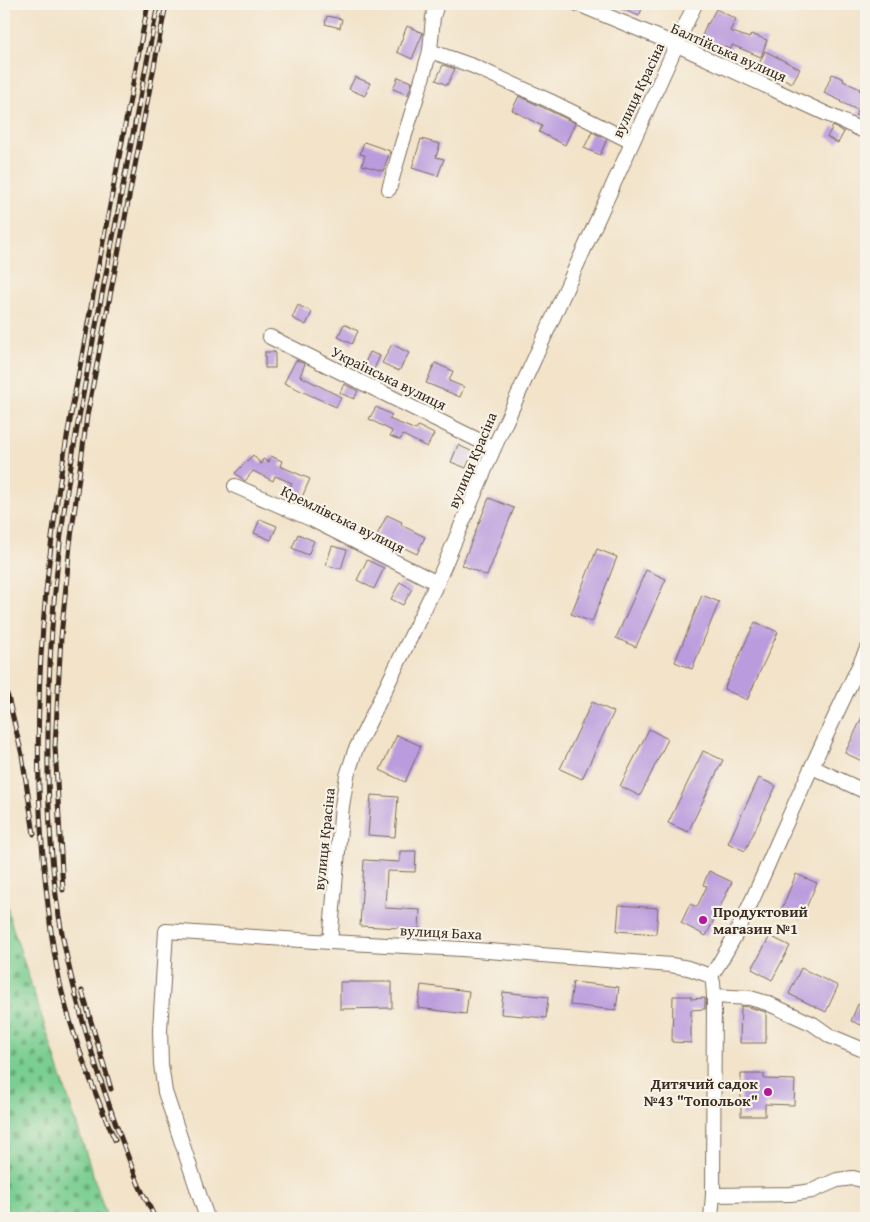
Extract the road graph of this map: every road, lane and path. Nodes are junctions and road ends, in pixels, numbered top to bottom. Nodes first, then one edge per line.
1 (437, 4) edge
2 (578, 4) edge
3 (695, 4) edge
4 (677, 45) junction
5 (430, 51) junction
6 (866, 132) edge
7 (632, 142) junction
8 (390, 189) dead end
9 (270, 337) dead end
10 (494, 448) junction
11 (235, 486) dead end
12 (437, 583) junction
13 (866, 650) edge
14 (812, 767) junction
15 (866, 792) edge
16 (330, 942) junction
17 (711, 976) junction
18 (714, 996) junction
19 (866, 1051) edge
20 (866, 1180) edge
21 (713, 1195) junction
22 (207, 1218) edge
23 (711, 1218) edge

1 - 5 street
2 - 4 street, Балтійська вулиця
3 - 4 street, вулиця Красіна
4 - 6 street, Балтійська вулиця
4 - 7 street, вулиця Красіна
5 - 7 street
5 - 8 street
7 - 10 street, вулиця Красіна
9 - 10 street, Українська вулиця
10 - 12 street, вулиця Красіна
11 - 12 street, Кремлівська вулиця
12 - 16 street, вулиця Красіна
13 - 14 street
14 - 15 street
14 - 17 street
16 - 17 street, вулиця Баха
16 - 22 street, вулиця Баха
17 - 18 street
18 - 19 street
18 - 21 street
20 - 21 street
21 - 23 street

